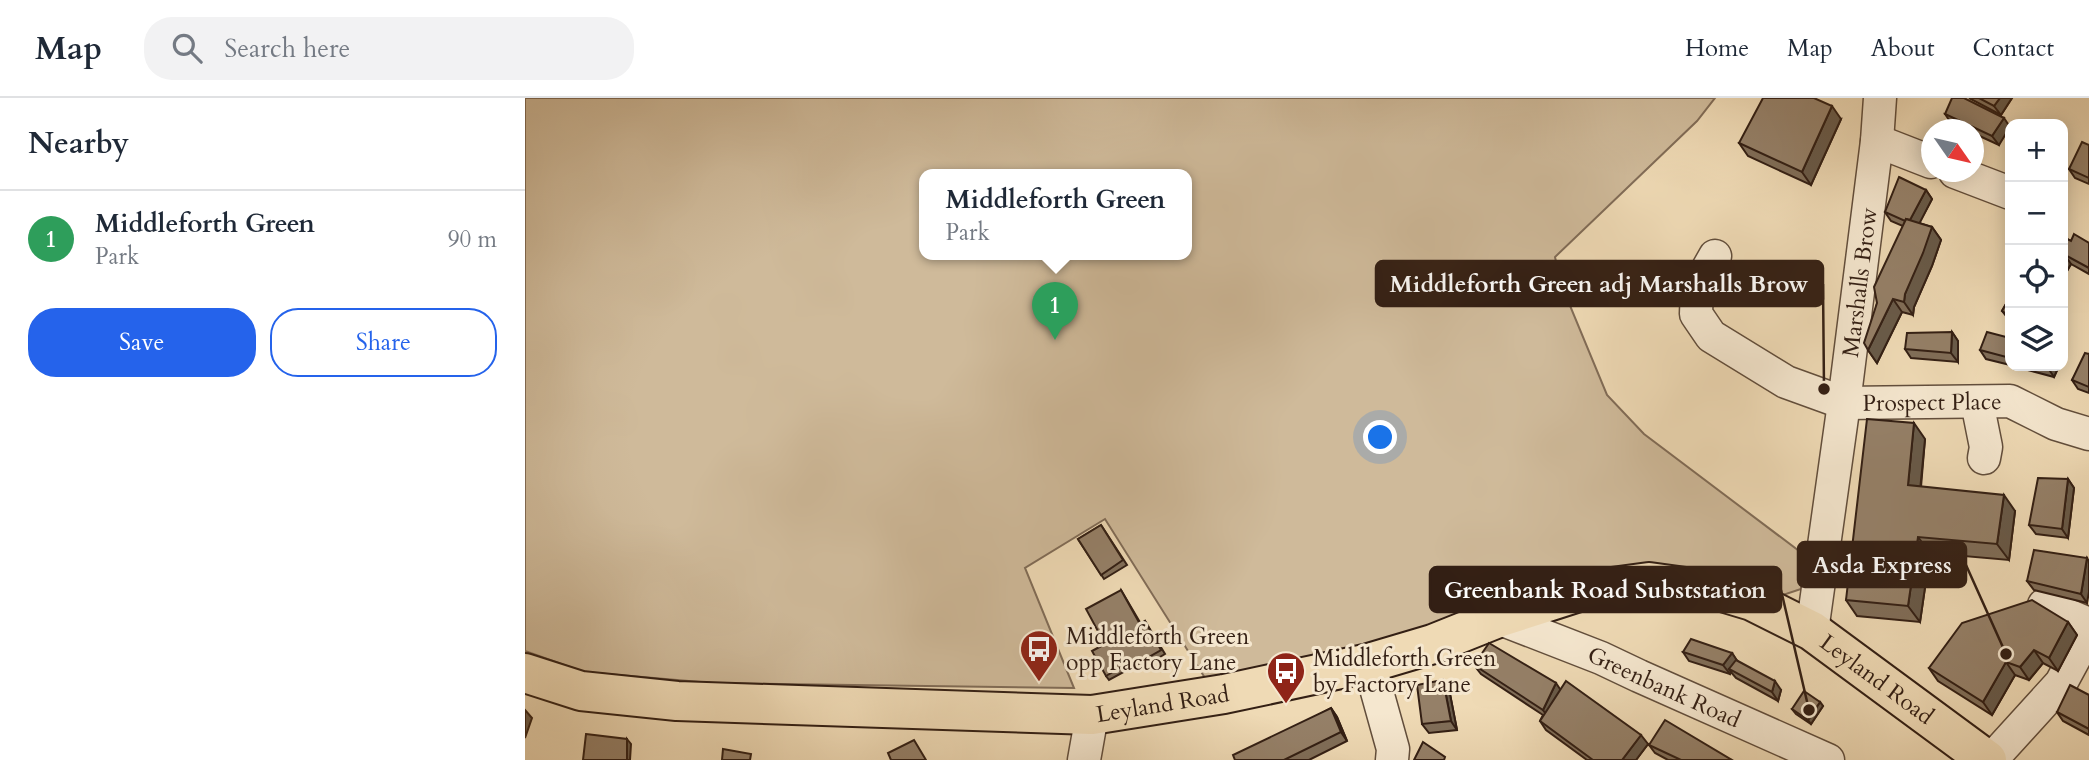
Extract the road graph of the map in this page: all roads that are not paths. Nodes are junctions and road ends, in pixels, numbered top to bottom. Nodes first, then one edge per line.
1 (1880, 98) edge
2 (1877, 141) junction
3 (1921, 158) edge
4 (1981, 182) edge
5 (2005, 191) edge
6 (1715, 256) dead end
7 (1977, 402) junction
8 (1844, 403) junction
9 (2089, 434) edge
10 (1984, 458) dead end
11 (2044, 605) edge
12 (1498, 618) junction
13 (2089, 624) edge
14 (1812, 631) junction
15 (2089, 631) edge
16 (1369, 663) junction
17 (525, 674) edge
18 (1092, 715) junction
19 (1084, 760) edge
20 (1392, 760) edge
21 (1828, 760) edge
22 (1989, 760) edge

1 - 2 street, Marshalls Brow
2 - 3 street
2 - 8 street, Marshalls Brow
4 - 5 street
6 - 8 street
7 - 8 street, Prospect Place
7 - 9 street, Prospect Place
7 - 10 street
8 - 14 street, Marshalls Brow
11 - 13 street
12 - 14 main road, Leyland Road
12 - 16 main road, Leyland Road
12 - 21 street, Greenbank Road
14 - 22 main road, Leyland Road
15 - 22 street
16 - 18 main road, Leyland Road
16 - 20 street
17 - 18 main road, Leyland Road
18 - 19 street

